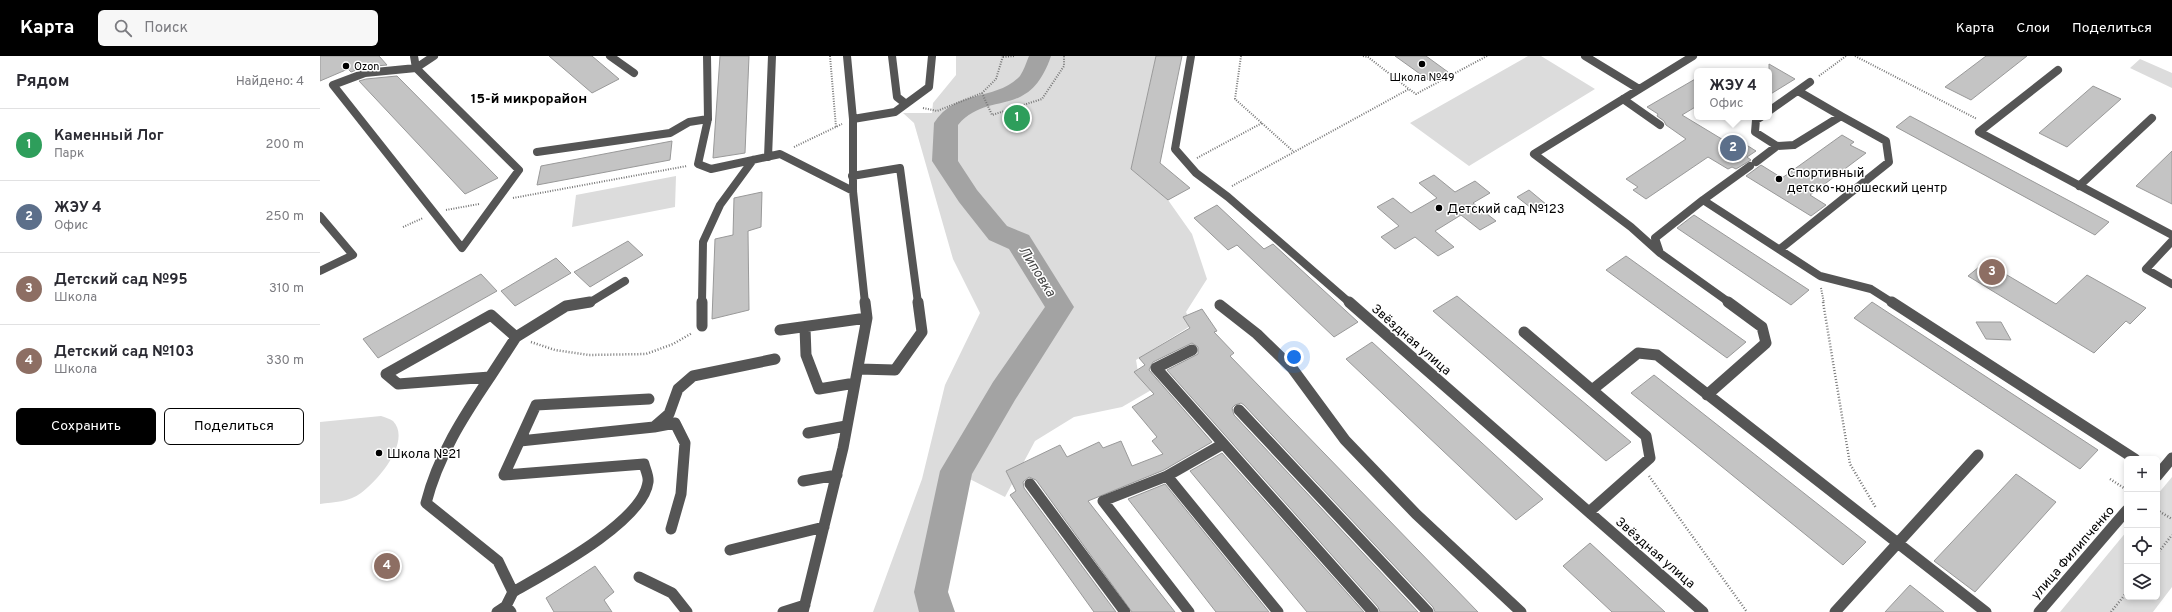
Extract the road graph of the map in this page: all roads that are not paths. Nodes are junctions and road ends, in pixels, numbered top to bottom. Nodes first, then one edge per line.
1 (414, 56) edge
2 (434, 56) edge
3 (610, 56) edge
4 (707, 56) edge
5 (772, 56) edge
6 (847, 56) edge
7 (892, 56) edge
8 (932, 56) edge
9 (1191, 56) edge
10 (1585, 56) edge
11 (1693, 56) edge
12 (416, 68) junction
13 (2058, 70) dead end
14 (634, 74) dead end
15 (1810, 82) road end
16 (1639, 90) junction
17 (1798, 90) junction
18 (1623, 99) junction
19 (906, 104) junction
20 (1772, 109) edge
21 (1841, 116) junction
22 (2152, 118) dead end
23 (708, 119) junction
24 (853, 119) junction
25 (1756, 120) edge
26 (1660, 125) dead end
27 (1777, 146) junction
28 (537, 152) dead end
29 (768, 157) junction
30 (753, 160) junction
31 (852, 176) junction
32 (2079, 186) junction
33 (853, 191) junction
34 (1703, 200) junction
35 (320, 216) edge
36 (2172, 235) edge
37 (2172, 241) edge
38 (1780, 249) junction
39 (1660, 253) junction
40 (320, 271) edge
41 (625, 281) dead end
42 (2172, 284) edge
43 (1220, 305) dead end
44 (867, 318) junction
45 (702, 326) road end
46 (805, 328) junction
47 (780, 330) dead end
48 (1524, 332) dead end
49 (516, 337) junction
50 (1192, 350) dead end
51 (775, 359) dead end
52 (859, 369) junction
53 (491, 377) junction
54 (855, 383) junction
55 (1592, 390) junction
56 (1707, 395) junction
57 (650, 399) dead end
58 (1239, 410) dead end
59 (846, 426) junction
60 (654, 427) junction
61 (808, 433) dead end
62 (520, 441) junction
63 (1223, 444) junction
64 (1978, 455) dead end
65 (2130, 456) edge
66 (2172, 458) edge
67 (2160, 471) edge
68 (837, 475) junction
69 (1167, 476) junction
70 (803, 481) dead end
71 (1030, 484) dead end
72 (1589, 512) junction
73 (2124, 513) edge
74 (824, 527) junction
75 (671, 529) dead end
76 (1898, 544) junction
77 (730, 550) dead end
78 (638, 576) dead end
79 (513, 592) junction
80 (804, 608) edge
81 (505, 610) edge
82 (687, 612) edge
83 (783, 612) edge
84 (1125, 612) edge
85 (1189, 612) edge
86 (1278, 612) edge
87 (1373, 612) edge
88 (1428, 612) edge
89 (1521, 612) edge
90 (1703, 612) edge
91 (1836, 612) edge
92 (1986, 612) edge
93 (2039, 612) edge

1 - 12 street
2 - 12 street
3 - 14 street
4 - 23 street
5 - 29 street
6 - 24 street
7 - 19 street
8 - 19 street
9 - 72 street, Звёздная улица
10 - 16 street
11 - 16 street
12 - 12 street
13 - 32 street
15 - 17 street
16 - 18 street
17 - 20 street
17 - 21 street
18 - 26 street
18 - 39 street
19 - 24 street
21 - 27 street
21 - 38 street
22 - 32 street
23 - 28 street
23 - 30 street
24 - 31 street
25 - 27 street
27 - 34 street
29 - 30 street
29 - 33 street
30 - 45 street
31 - 33 street
31 - 52 street
32 - 36 street
33 - 44 street
34 - 38 street
34 - 39 street
35 - 40 street
37 - 42 street
38 - 65 street
39 - 56 street
41 - 49 street
43 - 89 street
44 - 46 street
44 - 52 street
46 - 47 street
46 - 54 street
48 - 55 street
49 - 53 street
49 - 53 street
50 - 63 street
51 - 60 street
52 - 54 street
53 - 79 street
54 - 59 street
55 - 56 street
55 - 72 street
56 - 76 street
57 - 62 street
58 - 88 street
59 - 61 street
59 - 68 street
60 - 62 street
60 - 75 street
62 - 79 street
63 - 69 street
63 - 87 street
64 - 76 street
66 - 67 street
68 - 70 street
68 - 74 street
69 - 85 street
69 - 86 street
71 - 84 street
72 - 90 street, Звёздная улица
73 - 93 street, улица Филипченко
74 - 77 street
74 - 80 street
76 - 91 street
76 - 92 street
78 - 82 street
79 - 81 street
80 - 83 street

